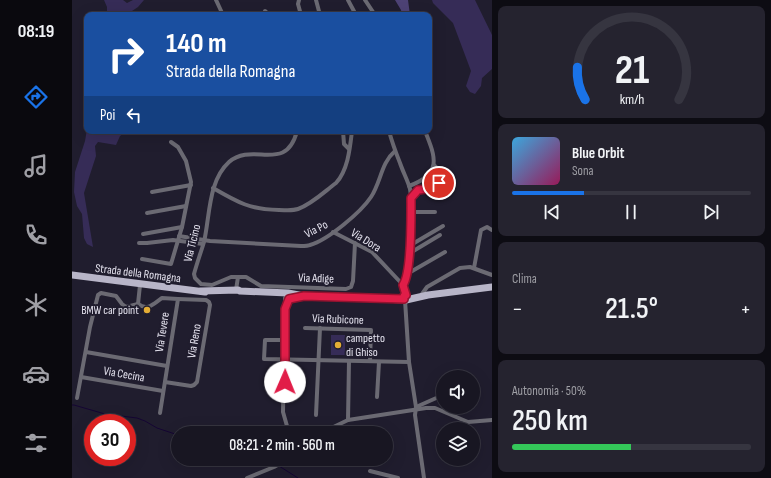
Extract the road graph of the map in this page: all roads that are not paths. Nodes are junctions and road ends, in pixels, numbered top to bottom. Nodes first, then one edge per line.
1 (216, 0) edge
2 (298, 0) edge
3 (316, 0) edge
4 (348, 0) edge
5 (365, 0) edge
6 (221, 12) edge
7 (300, 12) edge
8 (319, 12) edge
9 (354, 12) edge
10 (373, 12) edge
11 (296, 134) edge
12 (343, 134) edge
13 (352, 134) edge
14 (390, 134) edge
15 (426, 134) edge
16 (171, 142) dead end
17 (349, 149) junction
18 (395, 151) junction
19 (434, 165) junction
20 (191, 185) junction
21 (409, 186) junction
22 (213, 188) junction
23 (152, 192) dead end
24 (411, 198) junction
25 (186, 206) junction
26 (411, 212) junction
27 (435, 212) dead end
28 (147, 213) dead end
29 (443, 226) dead end
30 (182, 227) junction
31 (492, 230) edge
32 (333, 232) junction
33 (143, 234) dead end
34 (440, 235) dead end
35 (179, 238) junction
36 (204, 242) junction
37 (139, 243) dead end
38 (355, 243) junction
39 (409, 246) junction
40 (445, 252) dead end
41 (410, 253) junction
42 (142, 259) dead end
43 (474, 268) junction
44 (407, 274) junction
45 (72, 275) edge
46 (492, 275) edge
47 (238, 277) junction
48 (140, 284) junction
49 (403, 286) junction
50 (492, 287) edge
51 (238, 291) junction
52 (425, 294) junction
53 (288, 296) junction
54 (406, 297) junction
55 (178, 299) junction
56 (138, 304) junction
57 (305, 328) dead end
58 (320, 328) junction
59 (284, 340) junction
60 (86, 352) junction
61 (285, 359) junction
62 (318, 360) junction
63 (349, 361) junction
64 (370, 361) junction
65 (379, 362) junction
66 (410, 362) junction
67 (167, 366) junction
68 (81, 377) junction
69 (165, 382) junction
70 (163, 391) junction
71 (377, 397) dead end
72 (77, 398) dead end
73 (436, 398) edge
74 (415, 408) junction
75 (160, 413) dead end
76 (316, 415) dead end
77 (348, 420) junction
78 (492, 420) edge
79 (287, 426) edge
80 (336, 426) edge
81 (276, 466) edge
82 (370, 472) dead end
83 (247, 478) edge
84 (398, 478) edge
85 (424, 478) edge

1 - 6 street
2 - 7 street
3 - 8 street
4 - 9 street
5 - 10 street
11 - 22 street, Via Ticino
12 - 17 street
13 - 17 street
14 - 18 street
15 - 19 street
16 - 20 street
17 - 22 street
18 - 21 street
18 - 32 street, Via Po
19 - 21 street
19 - 24 street
20 - 23 street
20 - 25 street
21 - 24 street
22 - 36 street, Via Ticino
24 - 26 street
25 - 28 street
25 - 30 street
26 - 27 street
26 - 39 street
29 - 39 street
30 - 33 street
30 - 35 street
31 - 43 street
32 - 36 street, Via Po
32 - 38 street, Via Dora
34 - 41 street
35 - 36 street, Via Po
35 - 37 street, Via Po
35 - 42 street
36 - 47 street, Via Ticino
38 - 47 street, Via Adige
38 - 49 street, Via Dora
39 - 41 street
40 - 44 street
41 - 44 street
43 - 46 street
43 - 52 street
44 - 49 street
45 - 48 main road, Strada della Romagna
47 - 51 street
48 - 51 main road, Strada della Romagna
48 - 56 street
49 - 54 street
50 - 52 main road, Strada della Romagna
51 - 53 main road, Strada della Romagna
52 - 54 main road, Strada della Romagna
53 - 54 main road, Strada della Romagna
53 - 59 street
54 - 66 street
55 - 56 street, Via Tevere
55 - 67 street, Via Tevere
55 - 69 street, Via Reno
56 - 60 street
57 - 58 street, Via Rubicone
58 - 62 street
58 - 64 street, Via Rubicone
59 - 61 street
59 - 61 street
60 - 67 street
60 - 68 street
61 - 62 street
61 - 79 street
62 - 63 street
62 - 76 street
63 - 64 street
63 - 77 street
64 - 65 street
65 - 66 street
65 - 71 street
66 - 74 street
67 - 69 street, Via Tevere
68 - 70 street, Via Cecina
68 - 72 street
69 - 70 street, Via Tevere
70 - 75 street, Via Tevere
73 - 74 street
74 - 77 street
74 - 78 street
74 - 85 street
77 - 80 street
81 - 83 street
82 - 84 street

